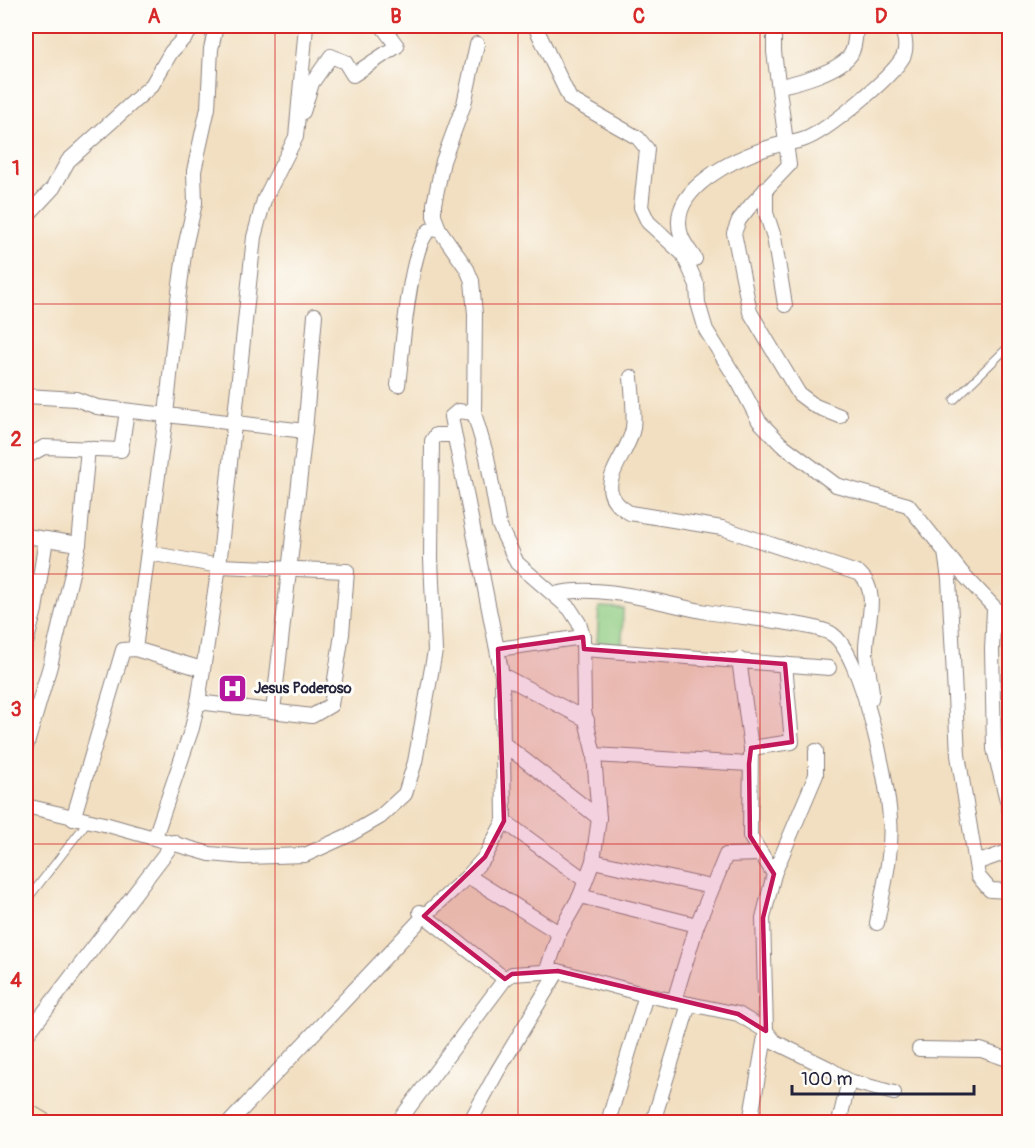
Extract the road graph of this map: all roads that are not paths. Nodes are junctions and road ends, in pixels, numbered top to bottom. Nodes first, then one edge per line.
1 (195, 26) edge
2 (216, 26) edge
3 (306, 26) edge
4 (382, 26) edge
5 (536, 26) edge
6 (774, 26) edge
7 (856, 26) edge
8 (901, 26) edge
9 (477, 44) dead end
10 (781, 86) junction
11 (296, 137) junction
12 (786, 143) junction
13 (766, 188) junction
14 (26, 217) edge
15 (439, 230) junction
16 (697, 285) junction
17 (785, 304) dead end
18 (315, 315) dead end
19 (1010, 345) edge
20 (631, 376) dead end
21 (398, 385) dead end
22 (26, 396) edge
23 (954, 400) dead end
24 (127, 411) junction
25 (474, 413) junction
26 (166, 415) junction
27 (840, 416) dead end
28 (235, 424) junction
29 (305, 431) junction
30 (454, 435) junction
31 (88, 448) junction
32 (26, 457) edge
33 (26, 537) edge
34 (46, 539) junction
35 (79, 544) junction
36 (945, 550) junction
37 (149, 554) junction
38 (219, 566) junction
39 (290, 569) junction
40 (554, 594) junction
41 (994, 610) junction
42 (1010, 624) edge
43 (26, 643) edge
44 (583, 643) junction
45 (135, 649) junction
46 (498, 649) junction
47 (739, 659) junction
48 (785, 664) junction
49 (829, 668) dead end
50 (202, 669) junction
51 (502, 675) junction
52 (198, 702) junction
53 (866, 702) junction
54 (273, 711) junction
55 (586, 720) junction
56 (504, 744) junction
57 (26, 747) edge
58 (751, 748) junction
59 (816, 751) dead end
60 (594, 755) junction
61 (748, 764) junction
62 (26, 806) edge
63 (1010, 812) edge
64 (599, 818) junction
65 (73, 819) junction
66 (88, 821) junction
67 (504, 821) junction
68 (155, 837) junction
69 (174, 842) junction
70 (1010, 851) edge
71 (761, 854) junction
72 (593, 861) junction
73 (975, 863) junction
74 (774, 874) junction
75 (468, 876) junction
76 (585, 880) junction
77 (711, 887) junction
78 (1010, 891) edge
79 (580, 896) junction
80 (26, 901) edge
81 (422, 914) junction
82 (877, 923) dead end
83 (697, 925) junction
84 (559, 933) junction
85 (553, 971) junction
86 (505, 979) junction
87 (646, 995) junction
88 (674, 1001) junction
89 (689, 1004) junction
90 (766, 1031) junction
91 (26, 1036) edge
92 (919, 1049) dead end
93 (1010, 1059) edge
94 (849, 1081) junction
95 (894, 1093) dead end
96 (26, 1112) edge
97 (43, 1122) edge
98 (230, 1122) edge
99 (398, 1122) edge
100 (471, 1122) edge
101 (608, 1122) edge
102 (654, 1122) edge
103 (750, 1122) edge
104 (838, 1122) edge

1 - 14 street
2 - 26 street
3 - 11 street
4 - 11 street
5 - 16 street
6 - 10 street
7 - 10 street
8 - 12 street
9 - 15 street
10 - 12 street
11 - 28 street
12 - 13 street
12 - 16 street
13 - 17 street
13 - 27 street
15 - 21 street
15 - 25 street
16 - 36 street
18 - 29 street
19 - 23 lane
20 - 53 street
22 - 24 street
24 - 26 street
24 - 31 street
25 - 30 street
25 - 40 street
26 - 28 street
26 - 37 street
28 - 29 street
28 - 38 street
29 - 39 street
30 - 46 street
30 - 69 street
31 - 32 street
31 - 35 street
33 - 34 street
34 - 35 street
34 - 43 street
35 - 57 street
36 - 41 street
36 - 73 street
37 - 38 street
37 - 45 street
38 - 39 street
38 - 50 street
39 - 54 street
39 - 54 street
40 - 44 street
40 - 53 street
41 - 42 street
41 - 63 street
44 - 46 street
44 - 47 street
44 - 55 street
45 - 50 street
45 - 65 street
46 - 51 street
47 - 48 street
47 - 58 street
48 - 49 street
48 - 58 street
50 - 52 street
51 - 55 street
51 - 56 street
52 - 54 street
52 - 68 street
53 - 82 street
55 - 60 street
56 - 64 street
56 - 67 street
58 - 61 street
59 - 74 street
60 - 61 street
60 - 64 street
61 - 71 street
62 - 65 street
64 - 72 street
65 - 66 street
66 - 68 street
66 - 80 lane
67 - 75 street
67 - 76 street
68 - 69 street
69 - 91 street
70 - 73 street
71 - 74 street
71 - 77 street
72 - 76 street
72 - 77 street
73 - 78 street
74 - 90 street
75 - 81 street
75 - 84 street
76 - 79 street
77 - 83 street
79 - 83 street
79 - 84 street
81 - 86 street
81 - 98 street
83 - 88 street
84 - 85 street
85 - 86 street
85 - 87 street
85 - 100 street
86 - 99 street
87 - 88 street
87 - 101 street
88 - 89 street
89 - 90 street
89 - 102 street
90 - 94 street
90 - 103 street
92 - 93 street
94 - 95 street
94 - 104 street
96 - 97 street

